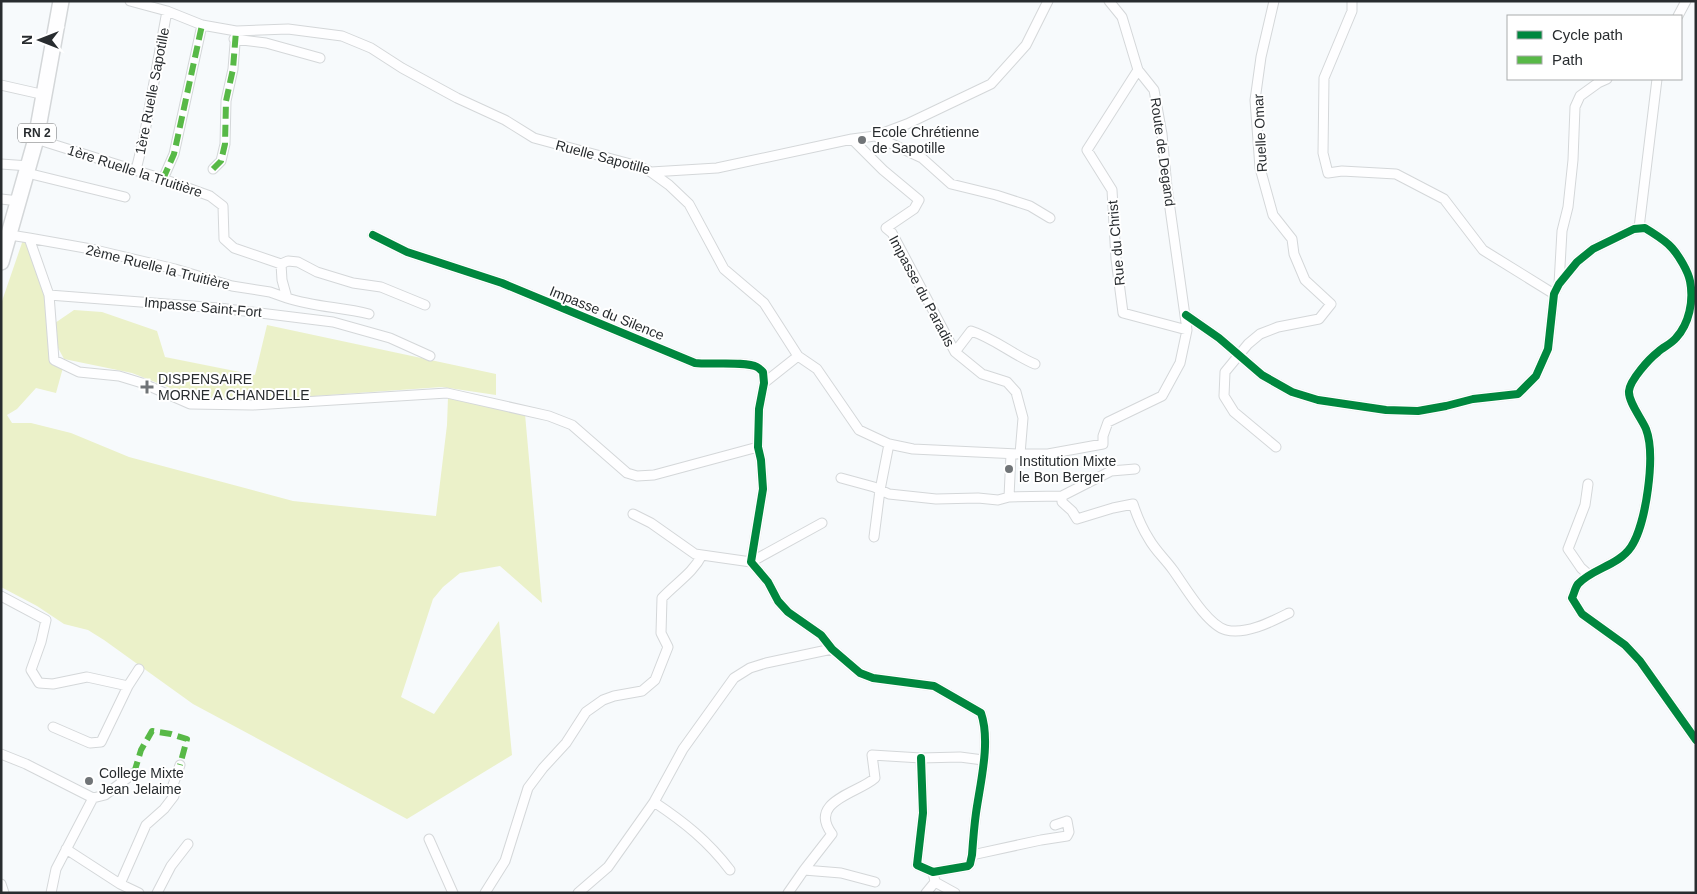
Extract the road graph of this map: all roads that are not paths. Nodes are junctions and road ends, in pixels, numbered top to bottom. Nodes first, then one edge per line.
1 (61, 1) edge
2 (130, 1) edge
3 (1048, 1) edge
4 (1109, 1) edge
5 (1274, 1) edge
6 (1352, 1) edge
7 (1686, 1) edge
8 (167, 11) junction
9 (1679, 15) edge
10 (202, 26) junction
11 (235, 35) junction
12 (320, 58) dead end
13 (1138, 70) junction
14 (1606, 80) edge
15 (1656, 80) edge
16 (1, 85) edge
17 (45, 95) junction
18 (875, 136) junction
19 (36, 139) junction
20 (852, 139) junction
21 (1, 164) edge
22 (28, 169) junction
23 (213, 169) dead end
24 (136, 170) junction
25 (651, 172) junction
26 (164, 179) junction
27 (125, 197) dead end
28 (1, 199) edge
29 (19, 201) junction
30 (1050, 218) dead end
31 (1639, 228) junction
32 (10, 235) junction
33 (373, 235) dead end
34 (29, 238) junction
35 (1, 262) edge
36 (281, 264) junction
37 (1559, 284) junction
38 (1554, 294) junction
39 (49, 295) junction
40 (287, 298) junction
41 (425, 305) dead end
42 (369, 314) dead end
43 (1186, 315) junction
44 (1187, 330) junction
45 (955, 352) junction
46 (1238, 355) junction
47 (430, 356) dead end
48 (798, 356) junction
49 (1035, 364) dead end
50 (764, 383) junction
51 (889, 444) junction
52 (758, 447) junction
53 (1276, 447) dead end
54 (1015, 454) junction
55 (1135, 469) dead end
56 (840, 478) dead end
57 (1588, 484) dead end
58 (880, 490) junction
59 (1062, 496) junction
60 (1009, 497) junction
61 (633, 514) dead end
62 (822, 523) dead end
63 (874, 537) dead end
64 (702, 555) junction
65 (751, 562) junction
66 (1590, 575) junction
67 (1, 596) edge
68 (1289, 613) dead end
69 (832, 649) junction
70 (139, 669) dead end
71 (128, 686) junction
72 (53, 727) dead end
73 (1696, 740) edge
74 (1, 754) edge
75 (921, 758) junction
76 (983, 760) junction
77 (180, 764) dead end
78 (134, 773) dead end
79 (94, 798) junction
80 (654, 802) junction
81 (1055, 825) dead end
82 (429, 839) dead end
83 (188, 844) dead end
84 (66, 849) junction
85 (972, 855) junction
86 (730, 870) dead end
87 (804, 870) junction
88 (934, 877) junction
89 (874, 882) dead end
90 (1, 884) edge
91 (120, 884) junction
92 (4, 893) edge
93 (51, 893) edge
94 (139, 893) edge
95 (157, 893) edge
96 (453, 893) edge
97 (485, 893) edge
98 (578, 893) edge
99 (788, 893) edge
100 (926, 893) edge
101 (955, 893) edge

1 - 17 main road, RN 2
2 - 8 street, Ruelle Sapotille
3 - 18 street, Ruelle Sapotille
4 - 13 street, Route de Degand
5 - 46 street, Ruelle Omar
6 - 38 street
7 - 9 street
8 - 10 street, Ruelle Sapotille
8 - 24 street, 1ère Ruelle Sapotille
10 - 11 street, Ruelle Sapotille
10 - 26 street
11 - 12 street
11 - 23 street
11 - 25 street, Ruelle Sapotille
13 - 43 street, Route de Degand
13 - 44 street, Rue du Christ
14 - 37 street
15 - 31 street
16 - 17 street
17 - 19 main road, RN 2
18 - 20 street, Ruelle Sapotille
18 - 30 street
19 - 22 main road, RN 2
19 - 24 street, 1ère Ruelle la Truitière
20 - 25 street, Ruelle Sapotille
20 - 45 street, Impasse du Paradis
21 - 22 street
22 - 27 street
22 - 29 main road, RN 2
24 - 26 street, 1ère Ruelle la Truitière
25 - 48 street
26 - 36 street, 1ère Ruelle la Truitière
28 - 29 street
29 - 32 main road, RN 2
31 - 37 street
31 - 66 street
32 - 34 street
32 - 35 main road, RN 2
33 - 50 street, Impasse du Silence
34 - 39 street
34 - 40 street, 2ème Ruelle la Truitière
36 - 40 street
36 - 41 street, 1ère Ruelle la Truitière
37 - 38 street
38 - 46 street
39 - 47 street, Impasse Saint-Fort
39 - 52 street
40 - 42 street, 2ème Ruelle la Truitière
43 - 44 street, Route de Degand
43 - 46 street
44 - 54 street, Route de Degand
45 - 49 street
45 - 54 street, Impasse du Paradis
46 - 53 street
48 - 50 street
48 - 51 street
50 - 52 street
51 - 54 street
51 - 58 street
52 - 65 street
54 - 60 street, Impasse du Paradis
55 - 59 street
56 - 58 street
57 - 66 street
58 - 60 street
58 - 63 street
59 - 60 street
59 - 68 street
61 - 64 street
62 - 65 street
64 - 65 street
64 - 97 street
65 - 69 street
66 - 73 street
67 - 71 street
69 - 76 street
69 - 80 street
70 - 71 street
71 - 72 street
74 - 79 street
75 - 76 street
75 - 87 street
75 - 88 street
76 - 85 street
77 - 91 street
78 - 79 street
79 - 84 street
80 - 86 street
80 - 98 street
81 - 85 street
82 - 96 street
83 - 95 street
84 - 91 street
84 - 93 street
85 - 88 street
87 - 89 street
87 - 99 street
88 - 100 street
88 - 101 street
90 - 92 street
91 - 94 street

